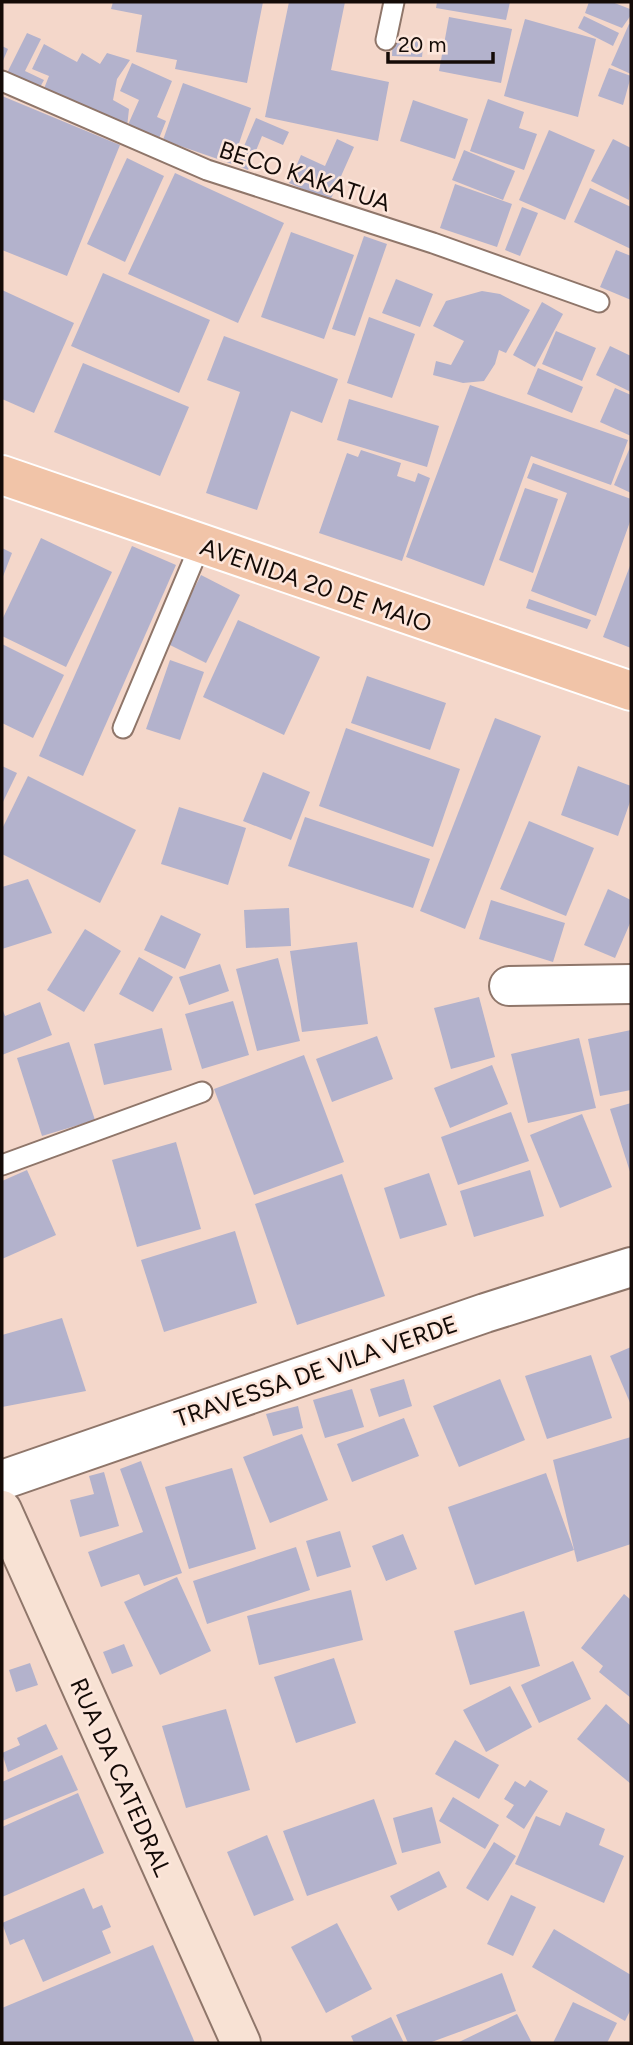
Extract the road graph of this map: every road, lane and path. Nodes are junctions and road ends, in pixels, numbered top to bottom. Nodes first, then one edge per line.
1 (394, 2) edge
2 (386, 40) dead end
3 (2, 81) edge
4 (599, 302) dead end
5 (2, 475) edge
6 (200, 545) junction
7 (631, 691) edge
8 (123, 728) dead end
9 (631, 984) edge
10 (509, 986) dead end
11 (202, 1092) dead end
12 (2, 1165) edge
13 (631, 1267) edge
14 (2, 1480) edge
15 (2, 1510) edge
16 (241, 2043) edge

1 - 2 lane
3 - 4 lane, BECO KAKATUA
5 - 6 main road, AVENIDA 20 DE MAIO
6 - 7 main road, AVENIDA 20 DE MAIO
6 - 8 lane
9 - 10 street
11 - 12 lane
13 - 14 street, TRAVESSA DE VILA VERDE
15 - 16 main road, RUA DA CATEDRAL

